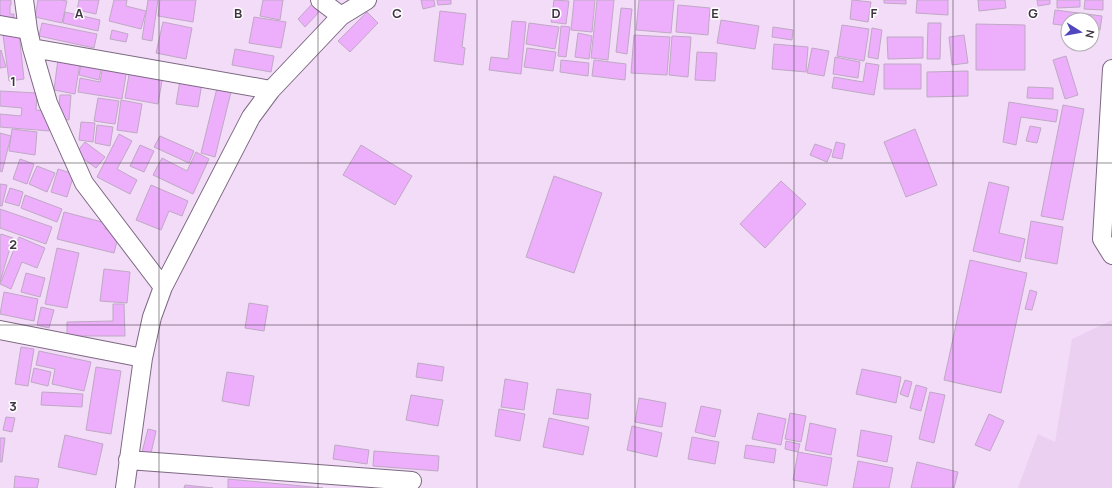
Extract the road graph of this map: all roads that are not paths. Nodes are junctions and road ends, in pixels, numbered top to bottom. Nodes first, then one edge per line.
1 (24, 0) edge
2 (320, 0) edge
3 (367, 0) edge
4 (340, 16) junction
5 (0, 25) edge
6 (28, 30) junction
7 (32, 48) junction
8 (1112, 69) edge
9 (271, 90) junction
10 (1112, 255) edge
11 (163, 287) junction
12 (0, 330) edge
13 (142, 358) junction
14 (128, 460) junction
15 (412, 481) dead end
16 (125, 488) edge

1 - 6 street
2 - 4 street
3 - 4 street
4 - 9 street
5 - 6 street
6 - 7 street
7 - 9 street
7 - 11 street
8 - 10 street
9 - 11 street
11 - 13 street
12 - 13 street
13 - 14 street
14 - 15 street
14 - 16 street

